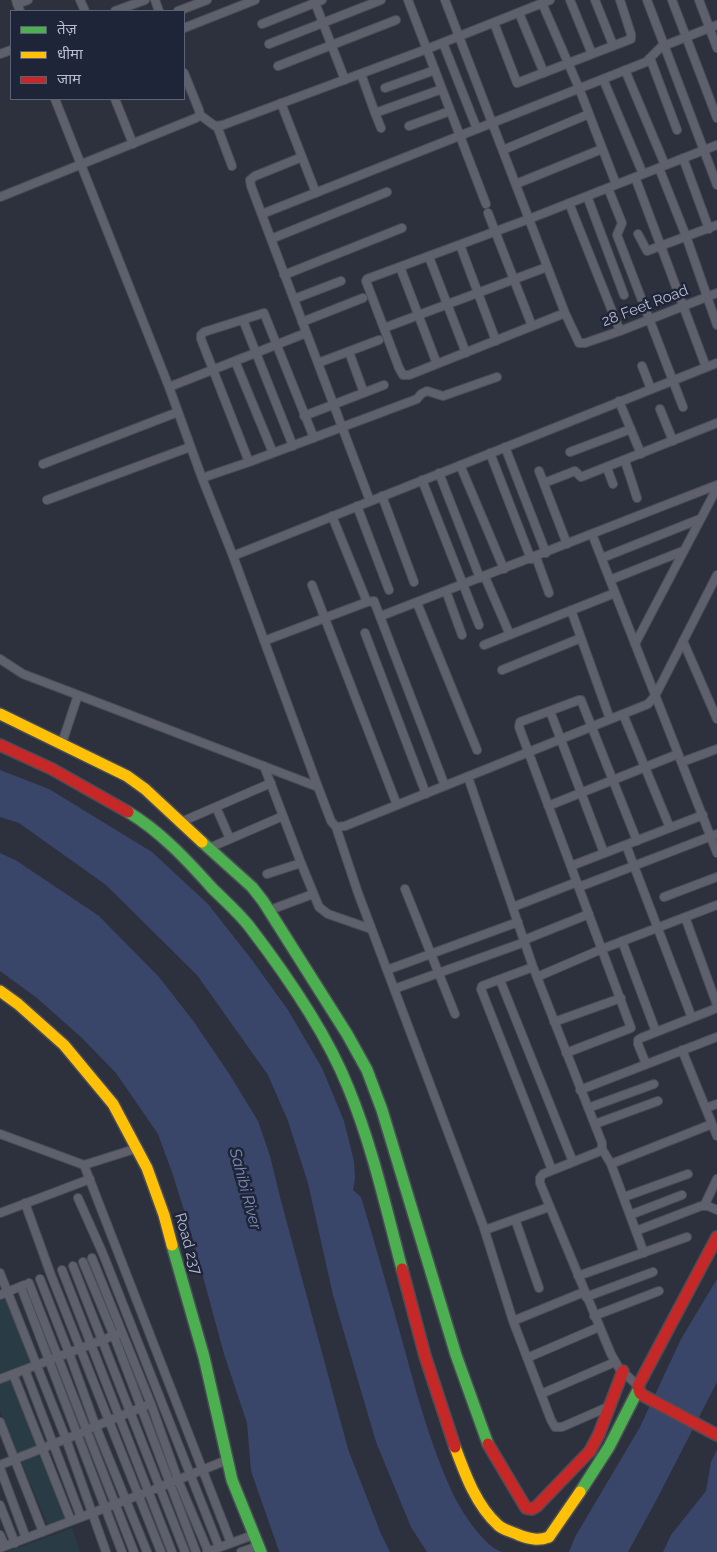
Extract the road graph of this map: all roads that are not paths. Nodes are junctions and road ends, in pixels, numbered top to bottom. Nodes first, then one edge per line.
1 (28, 0) edge
2 (145, 0) edge
3 (206, 0) edge
4 (255, 0) edge
5 (381, 0) edge
6 (408, 0) edge
7 (445, 0) edge
8 (570, 0) edge
9 (595, 0) edge
10 (620, 0) edge
11 (647, 0) edge
12 (672, 0) edge
13 (699, 0) edge
14 (317, 1) edge
15 (546, 2) edge
16 (18, 5) edge
17 (118, 10) edge
18 (181, 10) edge
19 (519, 13) junction
20 (396, 20) dead end
21 (322, 23) junction
22 (494, 23) junction
23 (262, 24) dead end
24 (713, 26) edge
25 (185, 28) edge
26 (459, 36) junction
27 (686, 37) junction
28 (443, 42) junction
29 (270, 44) dead end
30 (665, 45) junction
31 (330, 46) junction
32 (613, 46) junction
33 (717, 48) edge
34 (426, 49) junction
35 (592, 54) junction
36 (650, 58) junction
37 (569, 63) junction
38 (278, 66) dead end
39 (434, 70) junction
40 (625, 70) junction
41 (544, 73) junction
42 (360, 74) junction
43 (185, 75) edge
44 (603, 79) junction
45 (345, 80) junction
46 (386, 88) dead end
47 (442, 88) junction
48 (579, 88) junction
49 (55, 100) edge
50 (115, 100) edge
51 (281, 103) junction
52 (450, 111) junction
53 (376, 113) junction
54 (589, 114) junction
55 (200, 115) junction
56 (717, 118) edge
57 (492, 123) junction
58 (217, 126) junction
59 (409, 126) dead end
60 (381, 128) dead end
61 (477, 128) junction
62 (677, 130) dead end
63 (459, 135) junction
64 (133, 144) junction
65 (717, 145) edge
66 (602, 149) junction
67 (503, 150) junction
68 (704, 150) junction
69 (302, 157) junction
70 (683, 158) junction
71 (81, 165) junction
72 (232, 166) dead end
73 (662, 166) junction
74 (639, 175) junction
75 (516, 184) junction
76 (616, 184) junction
77 (717, 185) edge
78 (608, 188) junction
79 (388, 192) dead end
80 (316, 193) junction
81 (587, 196) junction
82 (0, 197) edge
83 (569, 203) junction
84 (486, 204) dead end
85 (488, 213) dead end
86 (262, 214) junction
87 (529, 219) junction
88 (717, 225) edge
89 (402, 228) dead end
90 (709, 229) junction
91 (495, 232) junction
92 (638, 234) dead end
93 (686, 236) junction
94 (271, 239) junction
95 (460, 245) junction
96 (662, 246) junction
97 (428, 256) junction
98 (400, 267) junction
99 (547, 267) junction
100 (284, 275) junction
101 (513, 279) junction
102 (341, 281) dead end
103 (479, 292) junction
104 (717, 293) edge
105 (624, 295) dead end
106 (707, 297) junction
107 (363, 298) dead end
108 (294, 299) junction
109 (447, 304) junction
110 (683, 307) junction
111 (565, 313) junction
112 (418, 315) junction
113 (243, 320) junction
114 (649, 320) junction
115 (302, 322) junction
116 (717, 324) edge
117 (532, 326) junction
118 (384, 328) junction
119 (620, 331) junction
120 (306, 333) junction
121 (379, 340) dead end
122 (496, 341) junction
123 (277, 345) junction
124 (349, 352) junction
125 (256, 353) junction
126 (466, 353) junction
127 (235, 361) junction
128 (318, 363) junction
129 (717, 363) edge
130 (437, 364) junction
131 (642, 366) dead end
132 (706, 367) junction
133 (213, 370) junction
134 (497, 378) dead end
135 (672, 380) junction
136 (384, 385) dead end
137 (170, 387) junction
138 (650, 389) junction
139 (364, 393) junction
140 (619, 401) junction
141 (333, 404) junction
142 (683, 407) dead end
143 (660, 409) dead end
144 (178, 412) junction
145 (304, 416) junction
146 (717, 423) edge
147 (342, 427) junction
148 (630, 429) junction
149 (314, 438) junction
150 (673, 441) junction
151 (293, 446) junction
152 (190, 447) junction
153 (505, 447) junction
154 (570, 452) dead end
155 (273, 453) junction
156 (490, 453) junction
157 (641, 454) junction
158 (625, 461) junction
159 (249, 462) junction
160 (43, 464) dead end
161 (460, 465) junction
162 (607, 468) junction
163 (539, 471) dead end
164 (439, 473) junction
165 (202, 478) junction
166 (422, 480) junction
167 (544, 483) junction
168 (613, 484) dead end
169 (717, 486) edge
170 (382, 496) junction
171 (637, 498) dead end
172 (47, 500) dead end
173 (370, 501) junction
174 (357, 506) junction
175 (332, 516) junction
176 (700, 520) junction
177 (592, 534) junction
178 (568, 544) junction
179 (684, 552) junction
180 (546, 553) junction
181 (233, 556) junction
182 (533, 558) junction
183 (602, 558) junction
184 (504, 569) junction
185 (717, 575) edge
186 (483, 577) junction
187 (610, 580) junction
188 (414, 582) dead end
189 (464, 584) junction
190 (312, 585) dead end
191 (389, 590) dead end
192 (446, 591) junction
193 (549, 593) dead end
194 (615, 593) junction
195 (367, 602) junction
196 (417, 602) junction
197 (571, 610) junction
198 (381, 616) junction
199 (325, 618) junction
200 (480, 625) dead end
201 (365, 633) dead end
202 (462, 635) dead end
203 (510, 635) junction
204 (581, 638) junction
205 (264, 640) junction
206 (683, 641) junction
207 (635, 644) junction
208 (484, 645) dead end
209 (0, 659) edge
210 (502, 670) dead end
211 (78, 695) junction
212 (655, 696) junction
213 (550, 711) junction
214 (0, 714) edge
215 (623, 714) junction
216 (610, 719) junction
217 (717, 719) edge
218 (592, 726) junction
219 (560, 738) junction
220 (62, 743) junction
221 (0, 745) edge
222 (717, 749) edge
223 (477, 750) dead end
224 (528, 752) junction
225 (678, 754) junction
226 (682, 762) junction
227 (264, 766) junction
228 (645, 767) junction
229 (468, 777) junction
230 (613, 780) junction
231 (271, 783) junction
232 (445, 786) junction
233 (318, 787) junction
234 (581, 793) junction
235 (426, 794) junction
236 (397, 805) junction
237 (548, 806) junction
238 (216, 807) junction
239 (283, 816) junction
240 (703, 816) junction
241 (182, 822) junction
242 (336, 827) junction
243 (670, 828) junction
244 (714, 835) edge
245 (230, 840) junction
246 (637, 841) junction
247 (626, 845) junction
248 (209, 848) junction
249 (604, 853) junction
250 (717, 853) edge
251 (300, 863) junction
252 (571, 866) junction
253 (634, 866) junction
254 (268, 874) dead end
255 (717, 877) edge
256 (578, 885) junction
257 (405, 889) dead end
258 (314, 894) junction
259 (664, 897) dead end
260 (717, 905) edge
261 (512, 906) junction
262 (270, 910) junction
263 (589, 914) junction
264 (685, 917) junction
265 (518, 922) junction
266 (657, 928) junction
267 (371, 929) junction
268 (524, 941) junction
269 (622, 942) junction
270 (602, 949) junction
271 (430, 954) junction
272 (533, 967) junction
273 (387, 970) junction
274 (439, 973) junction
275 (537, 977) junction
276 (500, 980) junction
277 (394, 990) junction
278 (0, 991) edge
279 (621, 998) junction
280 (717, 1007) edge
281 (455, 1014) dead end
282 (692, 1018) junction
283 (554, 1022) junction
284 (656, 1032) junction
285 (717, 1037) edge
286 (682, 1050) junction
287 (566, 1053) junction
288 (646, 1064) junction
289 (654, 1084) dead end
290 (580, 1090) junction
291 (658, 1101) dead end
292 (717, 1104) edge
293 (588, 1108) junction
294 (706, 1108) junction
295 (595, 1124) junction
296 (712, 1124) junction
297 (0, 1134) edge
298 (717, 1136) edge
299 (138, 1148) junction
300 (602, 1149) junction
301 (573, 1162) junction
302 (611, 1164) junction
303 (84, 1165) junction
304 (552, 1170) junction
305 (688, 1174) dead end
306 (90, 1179) junction
307 (717, 1180) edge
308 (682, 1195) dead end
309 (78, 1198) dead end
310 (624, 1198) junction
311 (25, 1203) junction
312 (704, 1206) junction
313 (549, 1207) junction
314 (717, 1210) edge
315 (0, 1213) edge
316 (630, 1215) junction
317 (515, 1219) junction
318 (485, 1230) junction
319 (636, 1232) junction
320 (687, 1237) dead end
321 (717, 1237) edge
322 (117, 1248) junction
323 (644, 1252) junction
324 (103, 1254) junction
325 (92, 1258) junction
326 (83, 1262) junction
327 (73, 1266) junction
328 (62, 1270) junction
329 (653, 1272) dead end
330 (0, 1273) edge
331 (51, 1275) junction
332 (578, 1276) junction
333 (40, 1279) junction
334 (29, 1283) junction
335 (21, 1287) junction
336 (539, 1288) dead end
337 (659, 1290) dead end
338 (4, 1293) edge
339 (585, 1295) junction
340 (594, 1316) junction
341 (513, 1321) junction
342 (145, 1324) junction
343 (599, 1327) junction
344 (133, 1329) junction
345 (123, 1332) junction
346 (114, 1336) junction
347 (103, 1340) junction
348 (92, 1344) junction
349 (81, 1348) junction
350 (69, 1353) junction
351 (58, 1357) junction
352 (528, 1358) junction
353 (48, 1361) junction
354 (615, 1362) junction
355 (36, 1365) junction
356 (25, 1370) junction
357 (623, 1371) junction
358 (12, 1374) junction
359 (0, 1379) edge
360 (640, 1391) junction
361 (541, 1394) junction
362 (173, 1395) junction
363 (160, 1400) junction
364 (151, 1404) junction
365 (610, 1406) junction
366 (141, 1408) junction
367 (130, 1412) junction
368 (119, 1417) junction
369 (110, 1421) junction
370 (0, 1422) edge
371 (96, 1426) junction
372 (86, 1430) junction
373 (709, 1431) edge
374 (76, 1434) junction
375 (66, 1439) junction
376 (53, 1444) junction
377 (42, 1448) junction
378 (15, 1460) junction
379 (227, 1460) junction
380 (0, 1467) edge
381 (202, 1470) junction
382 (190, 1475) junction
383 (178, 1480) junction
384 (170, 1483) junction
385 (159, 1487) junction
386 (149, 1491) junction
387 (139, 1495) junction
388 (126, 1500) junction
389 (0, 1504) edge
390 (115, 1504) junction
391 (105, 1508) junction
392 (93, 1513) junction
393 (81, 1517) junction
394 (71, 1521) junction
395 (43, 1532) junction
396 (0, 1535) edge
397 (26, 1538) junction
398 (15, 1542) junction
399 (231, 1543) junction
400 (258, 1544) edge
401 (2, 1547) edge
402 (219, 1547) junction
403 (106, 1552) edge
404 (122, 1552) edge
405 (134, 1552) edge
406 (147, 1552) edge
407 (161, 1552) edge
408 (172, 1552) edge
409 (185, 1552) edge
410 (196, 1552) edge
411 (208, 1552) edge
412 (241, 1552) edge

1 - 16 street
2 - 17 street
3 - 18 street
4 - 25 street
5 - 21 street
6 - 34 street
7 - 26 street
8 - 35 street
9 - 32 street
10 - 32 street
11 - 30 street
12 - 27 street
13 - 24 street
14 - 21 street
14 - 23 street
15 - 19 street
15 - 37 street
19 - 22 street
19 - 41 street
20 - 31 street
21 - 29 street
21 - 31 street
22 - 26 street
22 - 41 street
24 - 27 street
24 - 33 street
26 - 28 street
26 - 57 street
27 - 30 street
27 - 56 street
28 - 34 street
28 - 61 street
30 - 36 street
30 - 68 street
31 - 38 street
31 - 45 street
32 - 35 street
34 - 39 street
34 - 42 street
35 - 37 street
36 - 40 street
36 - 62 street
37 - 41 street
37 - 48 street
39 - 46 street
39 - 47 street
40 - 44 street
40 - 73 street
42 - 45 street
42 - 53 street
43 - 55 street
44 - 48 street
44 - 74 street
45 - 51 street
47 - 52 street
47 - 53 street
48 - 54 street
48 - 57 street
49 - 71 street
50 - 64 street
51 - 58 street
51 - 69 street
52 - 59 street
52 - 63 street
53 - 60 street
54 - 66 street
54 - 67 street
55 - 58 street
55 - 64 street
57 - 61 street
57 - 67 street
58 - 72 street
61 - 63 street
63 - 80 street
63 - 84 street
64 - 71 street
65 - 68 street
66 - 75 street
66 - 76 street
67 - 75 street
68 - 70 street
68 - 77 street
69 - 80 street
69 - 86 street
70 - 73 street
70 - 90 street
71 - 82 street
71 - 137 street
73 - 74 street
73 - 93 street
74 - 76 street
74 - 96 street
75 - 87 street
76 - 78 street
78 - 81 street
78 - 114 street
79 - 94 street
80 - 86 street
81 - 83 street
81 - 105 street
83 - 87 street
83 - 119 street
85 - 91 street
86 - 94 street
87 - 91 street
87 - 99 street
88 - 90 street
89 - 100 street
90 - 93 street
91 - 95 street
91 - 101 street
92 - 96 street
93 - 96 street
93 - 106 street
94 - 100 street
95 - 97 street
95 - 103 street
96 - 110 street
97 - 98 street
97 - 109 street
98 - 112 street
98 - 118 street
99 - 101 street
99 - 111 street
100 - 108 street
101 - 103 street
101 - 117 street
102 - 108 street
103 - 109 street
103 - 122 street
104 - 106 street, 28 Feet Road
106 - 110 street, 28 Feet Road
106 - 116 street
107 - 115 street
108 - 115 street
109 - 112 street
109 - 126 street
110 - 114 street, 28 Feet Road
110 - 132 street
111 - 117 street
111 - 119 street, 28 Feet Road
112 - 118 street
112 - 130 street
113 - 123 street
113 - 125 street
113 - 133 street
114 - 119 street, 28 Feet Road
114 - 135 street
115 - 120 street
117 - 122 street
118 - 130 street
120 - 123 street
120 - 128 street
121 - 124 street
122 - 126 street
123 - 125 street
123 - 145 street
124 - 128 street
124 - 139 street
125 - 127 street
125 - 151 street
126 - 130 street
127 - 133 street
127 - 155 street
128 - 141 street
129 - 132 street
131 - 138 street
132 - 135 street
133 - 137 street
133 - 159 street
134 - 147 street
135 - 138 street
135 - 142 street
136 - 139 street
137 - 144 street
138 - 140 street
139 - 141 street
140 - 148 street
140 - 153 street
141 - 145 street
141 - 147 street
143 - 150 street
144 - 152 street
144 - 160 street
145 - 149 street
146 - 150 street
147 - 149 street
147 - 173 street
148 - 154 street
148 - 157 street
149 - 151 street
150 - 157 street
151 - 155 street
152 - 165 street
152 - 172 street
153 - 156 street
153 - 180 street
155 - 159 street
156 - 161 street
156 - 182 street
157 - 158 street
158 - 162 street
158 - 171 street
159 - 165 street
161 - 164 street
161 - 184 street
162 - 167 street
162 - 168 street
163 - 167 street
164 - 166 street
164 - 186 street
165 - 181 street
166 - 170 street
166 - 189 street
167 - 178 street
169 - 176 street
169 - 177 street
170 - 173 street
170 - 188 street
173 - 174 street
174 - 175 street
174 - 191 street
175 - 181 street
175 - 195 street
176 - 179 street
176 - 183 street
177 - 178 street
177 - 183 street
178 - 180 street
179 - 187 street
179 - 207 street
180 - 182 street
181 - 205 street
182 - 184 street
182 - 193 street
183 - 187 street
184 - 186 street
185 - 206 street
186 - 189 street
186 - 203 street
187 - 194 street
189 - 192 street
189 - 200 street
190 - 199 street
192 - 196 street
192 - 202 street
194 - 197 street
194 - 207 street
195 - 198 street
195 - 199 street
196 - 198 street
196 - 223 street
197 - 203 street
197 - 204 street
198 - 232 street
199 - 205 street
199 - 236 street
201 - 235 street
203 - 208 street
204 - 210 street
204 - 216 street
205 - 233 street
206 - 212 street
206 - 217 street
207 - 212 street
209 - 211 street
211 - 220 street
211 - 227 street
212 - 215 street
212 - 225 street
213 - 218 street
213 - 219 street
213 - 224 street
214 - 220 street
215 - 216 street
215 - 228 street
216 - 218 street
218 - 219 street
218 - 230 street
219 - 224 street
219 - 234 street
220 - 241 street
221 - 360 street
222 - 226 street
224 - 229 street
224 - 237 street
225 - 226 street
225 - 228 street
226 - 240 street
227 - 231 street
227 - 233 street
228 - 230 street
228 - 243 street
229 - 232 street
229 - 261 street
230 - 234 street
230 - 246 street
231 - 238 street
231 - 239 street
232 - 235 street
233 - 242 street
234 - 237 street
234 - 249 street
235 - 236 street
236 - 242 street
237 - 252 street
238 - 241 street
238 - 245 street
239 - 245 street
239 - 251 street
240 - 243 street
240 - 244 street
241 - 248 street
242 - 267 street
243 - 246 street
244 - 250 street
244 - 253 street
245 - 248 street
246 - 247 street
247 - 249 street
247 - 253 street
248 - 262 street
249 - 252 street
251 - 254 street
251 - 258 street
252 - 256 street
253 - 256 street
253 - 266 street
255 - 259 street
256 - 261 street
256 - 263 street
257 - 271 street
258 - 262 street
258 - 267 street
260 - 264 street
261 - 265 street
262 - 365 street
263 - 268 street
263 - 270 street
264 - 266 street
264 - 280 street
265 - 268 street
265 - 271 street
266 - 269 street
266 - 282 street
267 - 273 street
268 - 272 street
268 - 274 street
269 - 270 street
269 - 284 street
270 - 275 street
270 - 279 street
271 - 273 street
271 - 274 street
272 - 275 street
272 - 276 street
273 - 277 street
274 - 277 street
274 - 281 street
275 - 283 street
276 - 301 street
276 - 304 street
277 - 318 street
278 - 299 street, Road 237
279 - 283 street
279 - 287 street
280 - 282 street
282 - 284 street
283 - 287 street
284 - 288 street
285 - 286 street
286 - 288 street
286 - 294 street
287 - 290 street
288 - 290 street
289 - 293 street
290 - 293 street
291 - 295 street
292 - 294 street
293 - 295 street
294 - 296 street
295 - 300 street
296 - 298 street
296 - 302 street
297 - 303 street
299 - 303 street
299 - 379 street, Road 237
300 - 301 street
300 - 302 street
301 - 304 street
302 - 310 street
303 - 306 street
304 - 313 street
305 - 310 street
306 - 311 street
306 - 322 street
307 - 312 street
308 - 316 street
309 - 324 street
310 - 316 street
311 - 315 street
311 - 331 street
312 - 314 street
312 - 319 street
313 - 317 street
313 - 332 street
316 - 319 street
317 - 318 street
317 - 336 street
318 - 341 street
319 - 323 street
320 - 323 street
321 - 360 street
322 - 324 street
322 - 342 street
323 - 332 street
324 - 325 street
324 - 344 street
325 - 326 street
325 - 345 street
326 - 327 street
326 - 346 street
327 - 328 street
327 - 347 street
328 - 331 street
328 - 348 street
329 - 339 street
330 - 338 street
331 - 333 street
331 - 349 street
332 - 339 street
333 - 334 street
333 - 350 street
334 - 335 street
334 - 351 street
335 - 338 street
335 - 353 street
337 - 340 street
338 - 355 street
339 - 340 street
339 - 341 street
340 - 343 street
341 - 352 street
342 - 344 street
342 - 362 street
343 - 352 street
343 - 354 street
344 - 345 street
344 - 363 street
345 - 346 street
345 - 364 street
346 - 347 street
346 - 366 street
347 - 348 street
347 - 367 street
348 - 349 street
348 - 368 street
349 - 350 street
349 - 369 street
350 - 351 street
350 - 371 street
351 - 353 street
351 - 372 street
352 - 361 street
353 - 355 street
353 - 374 street
354 - 357 street
354 - 361 street
355 - 356 street
355 - 375 street
356 - 358 street
356 - 376 street
357 - 360 street
357 - 365 street
358 - 359 street
358 - 377 street
360 - 373 street
361 - 365 street
362 - 363 street
362 - 381 street
363 - 364 street
363 - 382 street
364 - 366 street
364 - 383 street
366 - 367 street
366 - 384 street
367 - 368 street
367 - 385 street
368 - 369 street
368 - 386 street
369 - 371 street
369 - 387 street
370 - 378 street
371 - 372 street
371 - 388 street
372 - 374 street
372 - 390 street
374 - 375 street
374 - 391 street
375 - 376 street
375 - 392 street
376 - 377 street
376 - 393 street
377 - 378 street
377 - 394 street
378 - 380 street
378 - 395 street
379 - 381 street
379 - 400 street, Road 237
380 - 397 street
381 - 382 street
381 - 399 street
382 - 383 street
382 - 402 street
383 - 384 street
383 - 411 street
384 - 385 street
384 - 410 street
385 - 386 street
385 - 409 street
386 - 387 street
386 - 408 street
387 - 388 street
387 - 407 street
388 - 390 street
388 - 406 street
389 - 398 street
390 - 391 street
390 - 405 street
391 - 392 street
391 - 404 street
392 - 393 street
392 - 403 street
393 - 394 street
394 - 395 street
395 - 397 street
396 - 401 street
397 - 398 street
398 - 401 street
399 - 400 street
399 - 402 street
400 - 412 street
402 - 411 street

